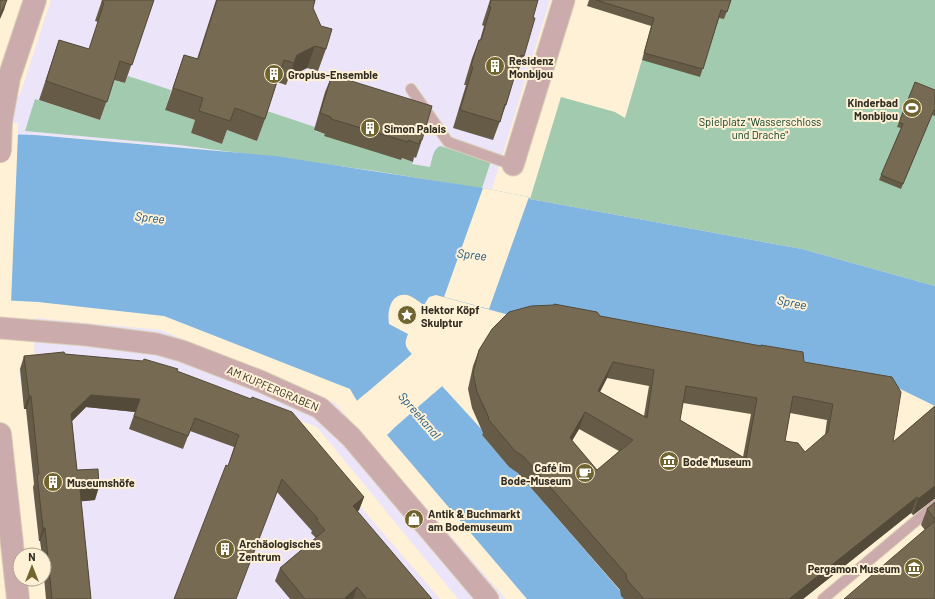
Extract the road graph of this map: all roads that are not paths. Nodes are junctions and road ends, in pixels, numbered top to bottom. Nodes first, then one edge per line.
1 (35, 0) edge
2 (564, 0) edge
3 (411, 89) dead end
4 (1, 122) edge
5 (0, 152) edge
6 (513, 165) joint
7 (0, 328) edge
8 (0, 434) edge
9 (935, 504) edge
10 (18, 599) edge
11 (488, 599) edge
12 (823, 599) edge

1 - 4 street
2 - 6 street
3 - 6 lane
4 - 5 street, bridge
7 - 11 street, AM KUPFERGRABEN
8 - 10 street
9 - 12 lane

